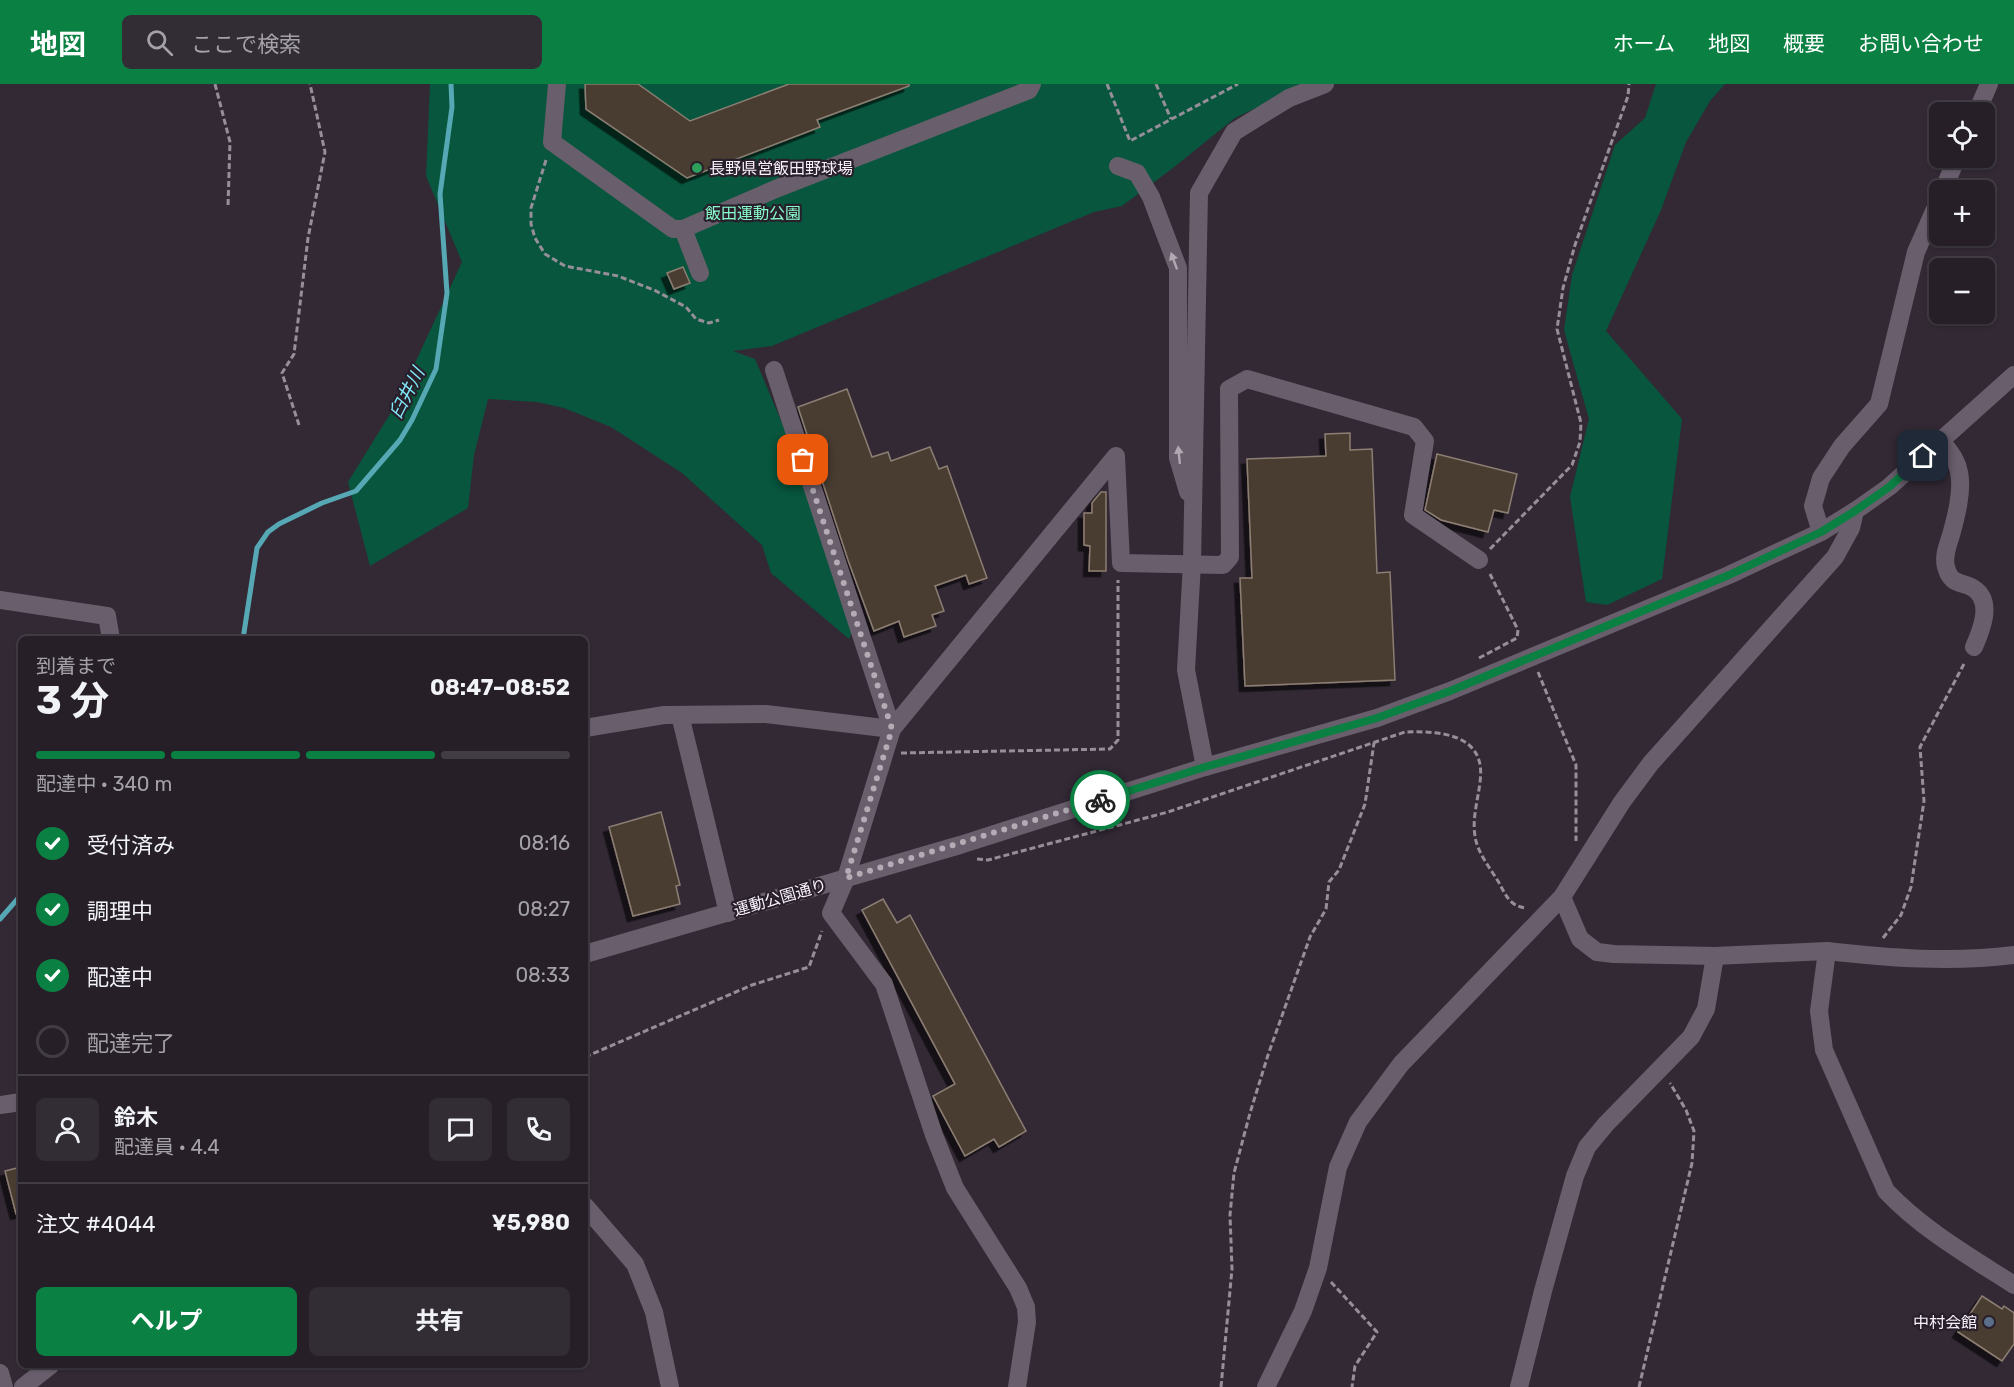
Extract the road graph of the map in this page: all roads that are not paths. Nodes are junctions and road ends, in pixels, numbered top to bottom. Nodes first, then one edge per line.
1 (557, 84) edge
2 (1324, 84) edge
3 (1989, 84) edge
4 (1030, 87) edge
5 (1981, 102) edge
6 (1118, 166) dead end
7 (1929, 223) edge
8 (683, 229) junction
9 (700, 273) dead end
10 (774, 370) dead end
11 (2014, 375) edge
12 (1941, 440) junction
13 (1855, 511) junction
14 (1193, 512) junction
15 (1821, 532) junction
16 (1479, 560) road end
17 (1192, 563) junction
18 (0, 600) edge
19 (110, 636) edge
20 (1974, 647) road end
21 (680, 714) junction
22 (588, 728) edge
23 (892, 729) junction
24 (1205, 767) junction
25 (846, 878) junction
26 (1562, 897) junction
27 (728, 913) junction
28 (1827, 951) junction
29 (588, 953) edge
30 (2014, 955) edge
31 (1715, 956) junction
32 (18, 1102) edge
33 (0, 1105) edge
34 (588, 1209) edge
35 (2014, 1285) edge
36 (47, 1368) edge
37 (0, 1373) edge
38 (4, 1387) edge
39 (23, 1387) edge
40 (670, 1387) edge
41 (1017, 1387) edge
42 (1266, 1387) edge
43 (1519, 1387) edge

1 - 8 street
2 - 14 street
3 - 5 street
4 - 8 street
14 -> 6 street
7 - 15 street
8 - 9 street
10 - 23 street
11 - 12 street, 運動公園通り
12 - 13 street, 運動公園通り
12 - 20 street
13 - 15 street, 運動公園通り
13 - 26 street
14 - 17 street
15 - 24 street, 運動公園通り
16 - 17 street
17 - 23 street
17 - 24 street
18 - 19 street
21 - 22 street
21 - 23 street
21 - 27 street
23 - 25 street
24 - 25 street, 運動公園通り
25 - 27 street, 運動公園通り
25 - 41 street
26 - 31 street
26 - 42 street
27 - 29 street, 運動公園通り
28 - 30 street
28 - 31 street
28 - 35 street
31 - 43 street
32 - 33 street
34 - 40 street
36 - 39 street
37 - 38 street

